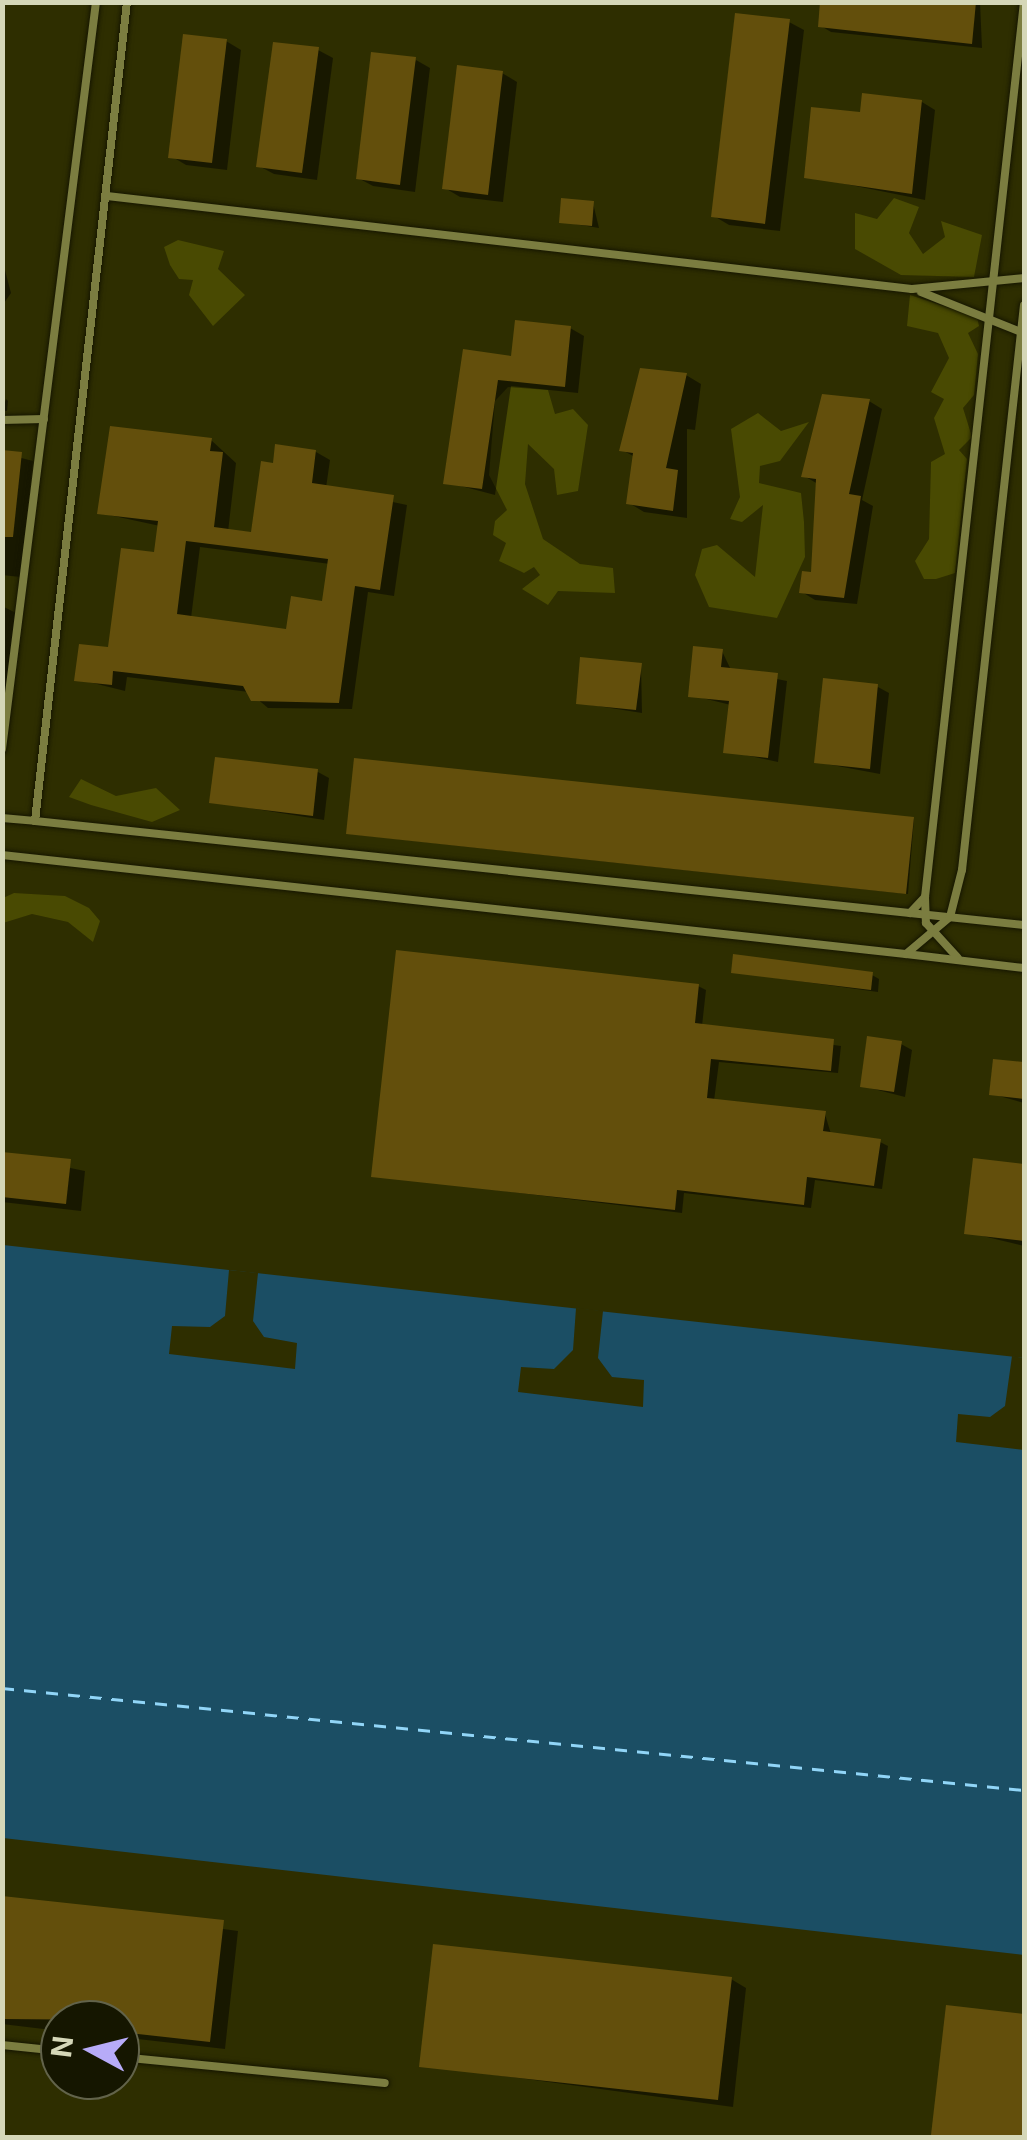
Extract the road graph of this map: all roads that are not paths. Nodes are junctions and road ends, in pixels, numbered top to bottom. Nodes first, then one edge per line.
1 (96, 2) edge
2 (126, 2) edge
3 (1024, 2) edge
4 (106, 196) junction
5 (1024, 278) edge
6 (996, 285) junction
7 (912, 289) junction
8 (1024, 304) edge
9 (992, 315) junction
10 (1022, 332) junction
11 (44, 419) junction
12 (2, 420) edge
13 (2, 749) edge
14 (2, 818) edge
15 (35, 821) junction
16 (2, 855) edge
17 (926, 896) junction
18 (910, 912) junction
19 (926, 914) junction
20 (950, 917) junction
21 (1024, 925) edge
22 (934, 938) junction
23 (906, 954) junction
24 (961, 960) junction
25 (1024, 968) edge
26 (2, 2045) edge
27 (40, 2049) edge
28 (140, 2059) edge
29 (384, 2083) dead end

1 - 11 lane
2 - 4 lane
3 - 6 lane
4 - 7 lane
4 - 15 lane
5 - 6 lane
6 - 7 lane
6 - 9 lane
7 - 9 lane
8 - 10 lane
9 - 10 lane
9 - 17 lane
10 - 20 lane
11 - 12 lane
11 - 13 lane
14 - 15 lane
15 - 18 lane
16 - 23 lane
17 - 18 lane
17 - 19 lane
18 - 19 lane
19 - 20 lane
19 - 22 lane
20 - 21 lane
20 - 22 lane
22 - 23 lane
22 - 24 lane
23 - 24 lane
24 - 25 lane
26 - 27 lane
28 - 29 lane

